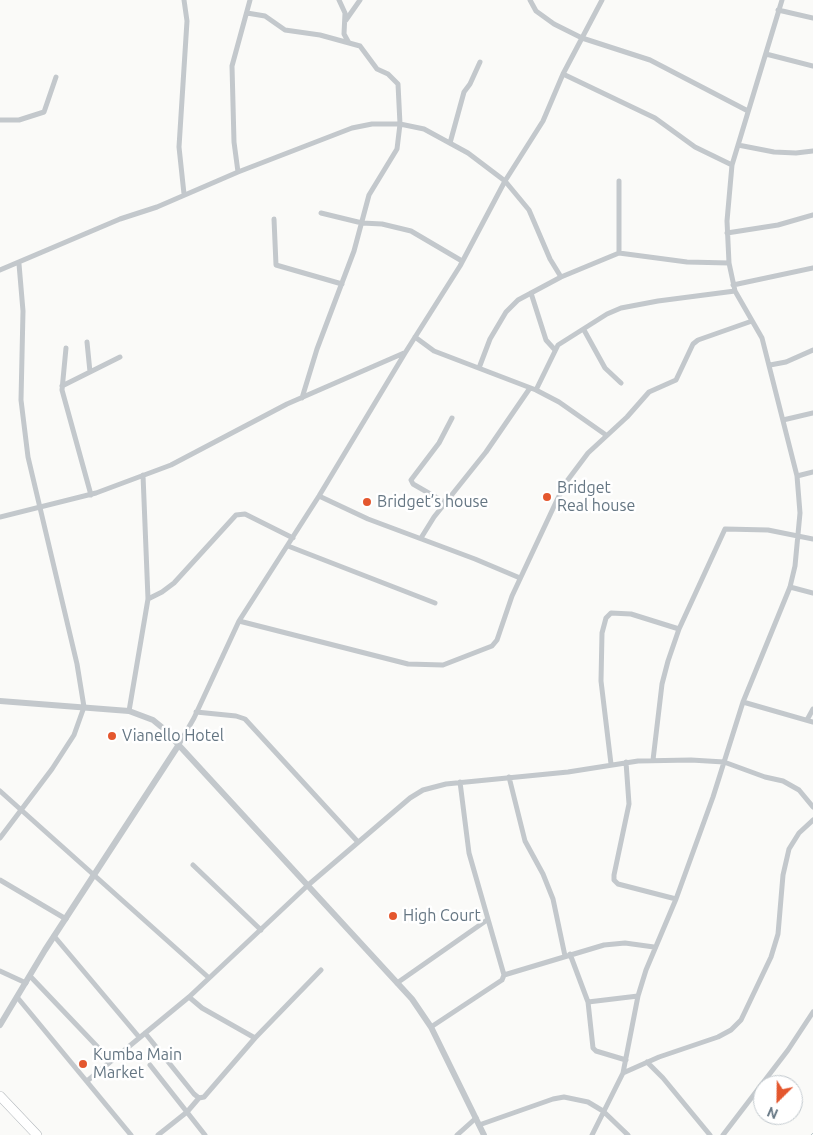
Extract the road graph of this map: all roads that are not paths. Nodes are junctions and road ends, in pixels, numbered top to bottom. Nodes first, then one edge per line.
1 (184, 0) edge
2 (250, 0) edge
3 (339, 0) edge
4 (360, 0) edge
5 (530, 0) edge
6 (602, 0) edge
7 (782, 0) edge
8 (778, 10) junction
9 (247, 13) junction
10 (813, 18) edge
11 (346, 20) junction
12 (582, 38) junction
13 (349, 42) junction
14 (766, 54) junction
15 (480, 62) dead end
16 (813, 66) edge
17 (563, 74) junction
18 (56, 77) dead end
19 (748, 111) junction
20 (0, 120) edge
21 (400, 124) junction
22 (450, 143) junction
23 (738, 145) junction
24 (813, 151) edge
25 (732, 165) junction
26 (238, 172) junction
27 (505, 181) junction
28 (619, 181) dead end
29 (184, 194) junction
30 (322, 212) dead end
31 (813, 215) edge
32 (274, 219) dead end
33 (362, 223) junction
34 (727, 233) junction
35 (619, 253) junction
36 (462, 261) junction
37 (729, 263) junction
38 (19, 264) junction
39 (813, 268) edge
40 (0, 270) edge
41 (561, 277) junction
42 (342, 284) junction
43 (734, 288) junction
44 (530, 293) junction
45 (752, 321) junction
46 (584, 330) junction
47 (415, 337) junction
48 (87, 342) dead end
49 (66, 348) dead end
50 (555, 350) junction
51 (813, 350) edge
52 (405, 352) junction
53 (120, 357) dead end
54 (770, 365) junction
55 (479, 368) junction
56 (90, 372) junction
57 (621, 383) dead end
58 (62, 386) junction
59 (533, 389) junction
60 (302, 398) junction
61 (813, 413) edge
62 (452, 418) dead end
63 (783, 420) junction
64 (606, 435) junction
65 (813, 472) edge
66 (143, 475) junction
67 (797, 476) junction
68 (91, 494) junction
69 (319, 496) junction
70 (446, 503) junction
71 (40, 508) junction
72 (0, 517) edge
73 (293, 538) junction
74 (421, 538) junction
75 (799, 538) junction
76 (813, 540) edge
77 (288, 546) junction
78 (520, 578) junction
79 (790, 587) junction
80 (813, 593) edge
81 (148, 599) junction
82 (435, 603) dead end
83 (239, 621) junction
84 (679, 630) junction
85 (0, 701) edge
86 (743, 702) junction
87 (84, 707) junction
88 (813, 709) edge
89 (129, 711) junction
90 (196, 712) junction
91 (810, 721) edge
92 (178, 746) junction
93 (653, 760) junction
94 (626, 762) junction
95 (724, 762) junction
96 (612, 764) junction
97 (509, 777) junction
98 (460, 782) junction
99 (0, 791) edge
100 (813, 807) edge
101 (22, 810) junction
102 (813, 820) edge
103 (0, 838) edge
104 (358, 842) junction
105 (193, 865) dead end
106 (95, 874) junction
107 (0, 880) edge
108 (307, 886) junction
109 (676, 900) junction
110 (66, 919) junction
111 (488, 920) junction
112 (261, 930) junction
113 (54, 936) junction
114 (654, 947) junction
115 (567, 955) junction
116 (320, 970) dead end
117 (0, 971) edge
118 (504, 975) junction
119 (30, 976) junction
120 (208, 977) junction
121 (26, 983) junction
122 (397, 983) junction
123 (638, 996) junction
124 (17, 997) junction
125 (189, 997) junction
126 (588, 1002) junction
127 (813, 1012) edge
128 (0, 1025) edge
129 (431, 1027) junction
130 (145, 1033) junction
131 (140, 1038) junction
132 (255, 1038) junction
133 (626, 1060) junction
134 (111, 1061) junction
135 (647, 1062) junction
136 (150, 1065) dead end
137 (623, 1073) junction
138 (87, 1081) junction
139 (0, 1096) edge
140 (199, 1098) junction
141 (603, 1111) junction
142 (187, 1112) junction
143 (476, 1118) junction
144 (479, 1125) junction
145 (36, 1135) edge
146 (131, 1135) edge
147 (158, 1135) edge
148 (205, 1135) edge
149 (457, 1135) edge
150 (484, 1135) edge
151 (592, 1135) edge
152 (628, 1135) edge
153 (710, 1135) edge
154 (723, 1135) edge

1 - 29 street
2 - 9 street
3 - 11 street
4 - 11 street
5 - 12 street
6 - 12 street
7 - 8 street
8 - 10 street
8 - 14 street
9 - 13 street
9 - 26 street
11 - 13 street
12 - 17 street
12 - 19 street
13 - 21 street
14 - 16 street
14 - 19 street
15 - 22 street
17 - 25 street
17 - 27 street
18 - 20 street
19 - 23 street
21 - 22 street
21 - 26 street
21 - 33 street
22 - 27 street
23 - 24 street
23 - 25 street
25 - 34 street
26 - 29 street
27 - 36 street
27 - 41 street
28 - 35 street
29 - 38 street
30 - 33 street
31 - 34 street
32 - 42 street
33 - 36 street
33 - 42 street
34 - 37 street
35 - 37 street
35 - 41 street
36 - 47 street
37 - 43 street
38 - 40 street
38 - 71 street
39 - 43 street
41 - 44 street
42 - 60 street
43 - 45 street
43 - 46 street
44 - 50 street
44 - 55 street
45 - 54 street
45 - 64 street
46 - 50 street
46 - 57 street
47 - 52 street
47 - 55 street
48 - 56 street
49 - 58 street
50 - 59 street
51 - 54 street
52 - 60 street
52 - 69 street
53 - 56 street
54 - 63 street
55 - 59 street
56 - 58 street
58 - 68 street
59 - 64 street
59 - 70 street
60 - 66 street
61 - 63 street
62 - 70 street
63 - 67 street
64 - 78 street
65 - 67 street
66 - 68 street
66 - 81 street
67 - 75 street
68 - 71 street
69 - 73 street
69 - 74 street
70 - 74 street
71 - 72 street
71 - 87 street
73 - 77 street
73 - 81 street
74 - 78 street
75 - 76 street
75 - 79 street
75 - 84 street
77 - 82 street
77 - 83 street
78 - 83 street
79 - 80 street
79 - 86 street
81 - 89 street
83 - 90 street
84 - 93 street
84 - 96 street
85 - 87 street
86 - 91 street
86 - 95 street
87 - 89 street
87 - 101 street
88 - 91 street
89 - 92 street
90 - 92 street
90 - 104 street
92 - 106 street
92 - 108 street
93 - 94 street
93 - 95 street
94 - 96 street
94 - 109 street
95 - 100 street
95 - 109 street
96 - 97 street
97 - 98 street
97 - 115 street
98 - 104 street
98 - 111 street
99 - 101 street
101 - 103 street
101 - 106 street
102 - 135 street
104 - 108 street
105 - 112 street
106 - 110 street
106 - 120 street
107 - 110 street
108 - 112 street
108 - 122 street
109 - 114 street
110 - 113 street
111 - 118 street
111 - 122 street
112 - 120 street
113 - 119 street
113 - 131 street
114 - 115 street
114 - 123 street
115 - 118 street
115 - 126 street
116 - 132 street
117 - 121 street
118 - 129 street
119 - 121 street
119 - 134 street
120 - 125 street
121 - 124 street
122 - 129 street
123 - 126 street
123 - 133 street
124 - 128 street
124 - 138 street
125 - 130 street
125 - 132 street
126 - 133 street
127 - 154 street
129 - 143 street
130 - 131 street
130 - 140 street
131 - 134 street
132 - 140 street
133 - 137 street
134 - 138 street
135 - 137 street
135 - 153 street
136 - 142 street
137 - 141 street
138 - 146 street
139 - 145 highway
140 - 142 street
141 - 144 street
141 - 151 street
141 - 152 street
142 - 147 street
142 - 148 street
143 - 144 street
143 - 149 street
144 - 150 street

